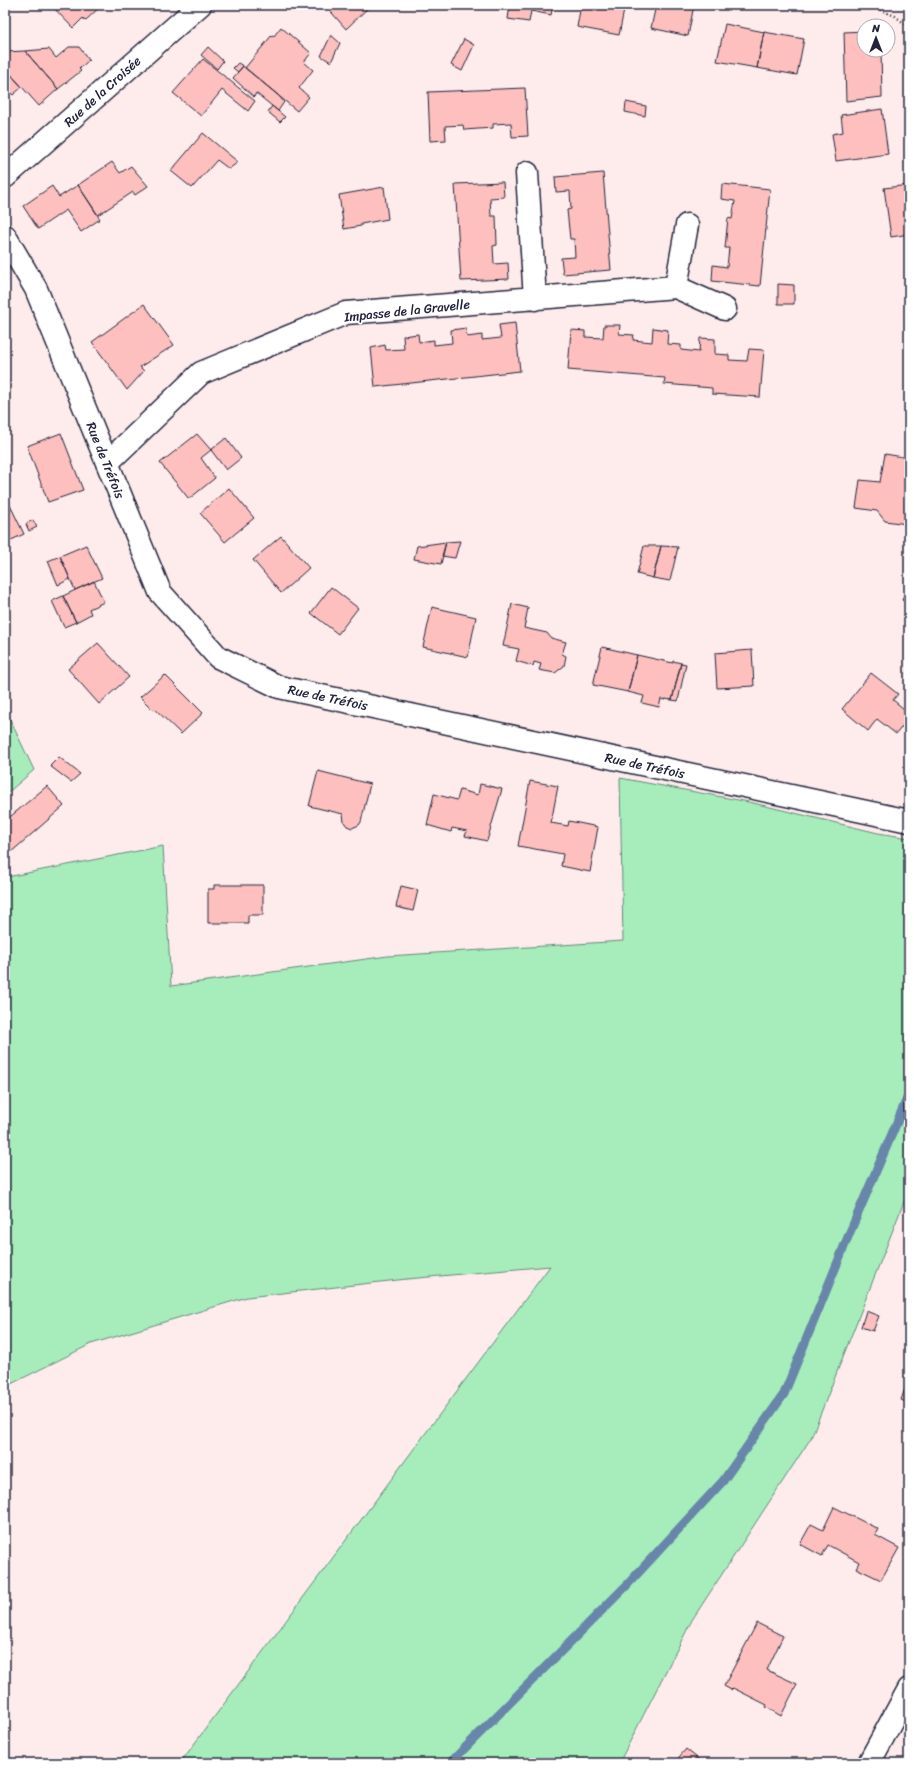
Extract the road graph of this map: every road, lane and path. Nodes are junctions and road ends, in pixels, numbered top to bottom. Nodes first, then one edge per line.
1 (200, 5) edge
2 (869, 5) edge
3 (909, 27) edge
4 (527, 173) dead end
5 (5, 177) edge
6 (687, 225) dead end
7 (5, 236) edge
8 (676, 287) junction
9 (535, 299) junction
10 (725, 309) dead end
11 (107, 463) junction
12 (909, 821) edge
13 (909, 1689) edge
14 (869, 1763) edge

1 - 5 street, Rue de la Croisée
2 - 3 path
4 - 9 street
6 - 8 street
7 - 11 street, Rue de Tréfois
8 - 9 street, Impasse de la Gravelle
8 - 10 street, Impasse de la Gravelle
9 - 11 street, Impasse de la Gravelle
11 - 12 street, Rue de Tréfois
13 - 14 street

